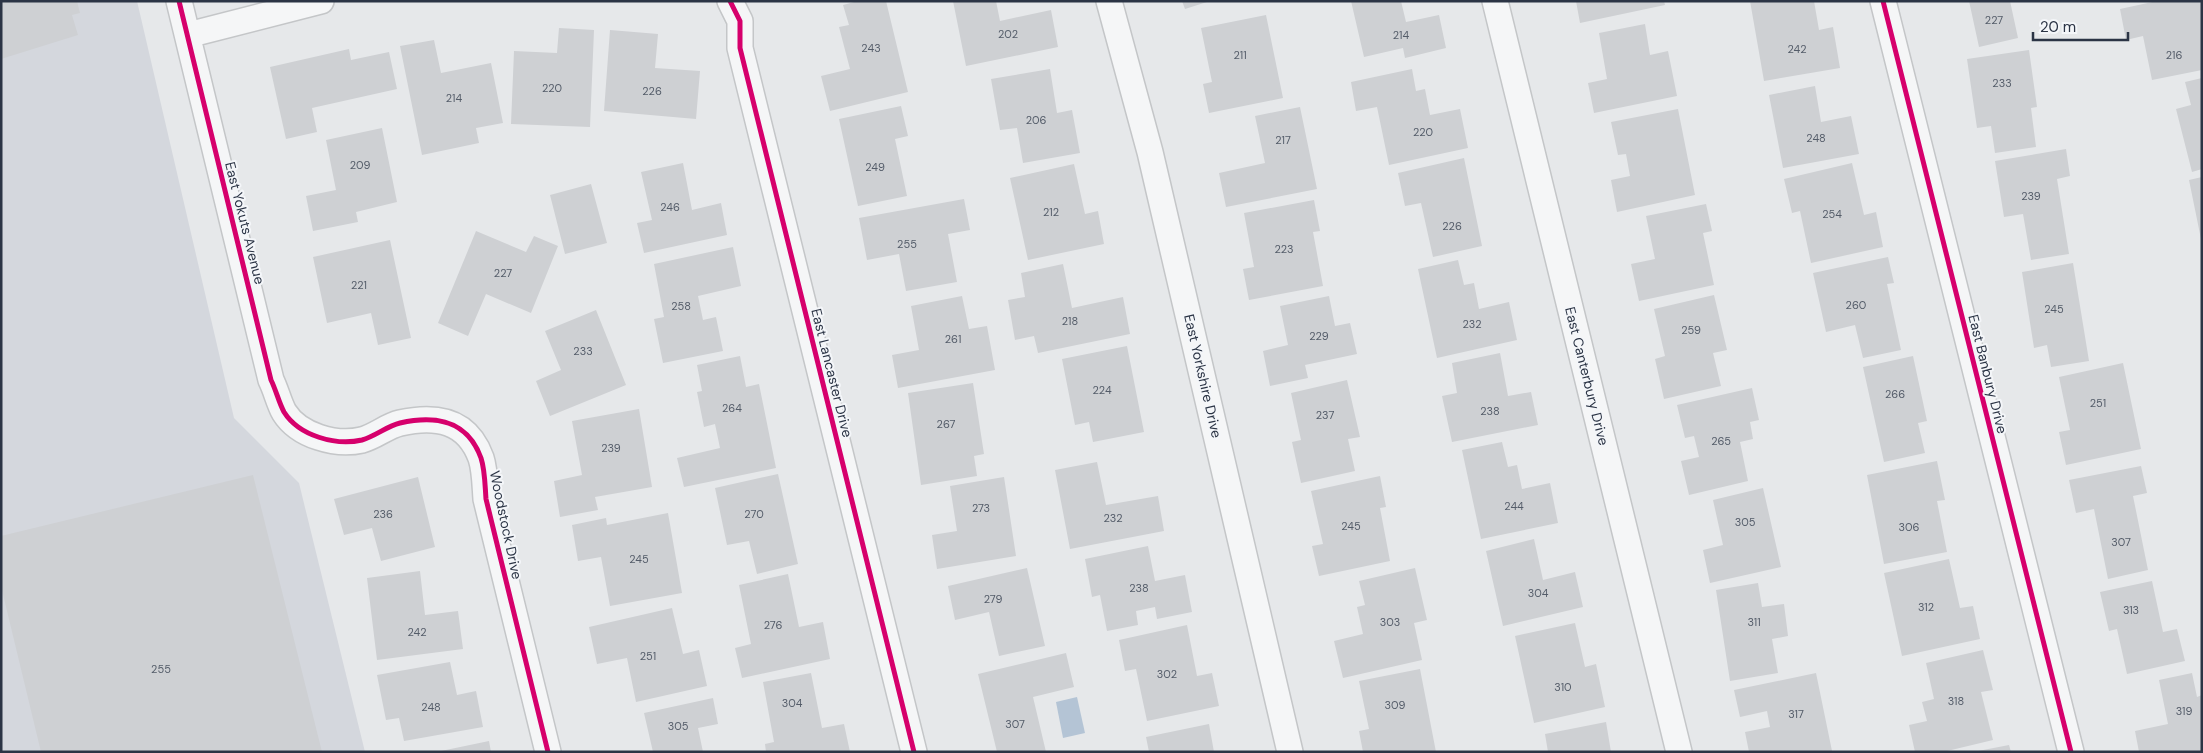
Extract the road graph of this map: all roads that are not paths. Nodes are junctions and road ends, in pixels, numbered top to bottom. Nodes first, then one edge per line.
1 (179, 1) edge
2 (321, 1) edge
3 (730, 1) edge
4 (1109, 1) edge
5 (1495, 1) edge
6 (1883, 1) edge
7 (188, 35) junction
8 (313, 436) joint
9 (548, 752) edge
10 (914, 752) edge
11 (1290, 752) edge
12 (1679, 752) edge
13 (2071, 752) edge

1 - 7 street, East Yokuts Avenue
2 - 7 street
3 - 10 street, East Lancaster Drive
4 - 11 street, East Yorkshire Drive
5 - 12 street, East Canterbury Drive
6 - 13 street, East Banbury Drive
7 - 8 street, East Yokuts Avenue
8 - 9 street, Woodstock Drive

